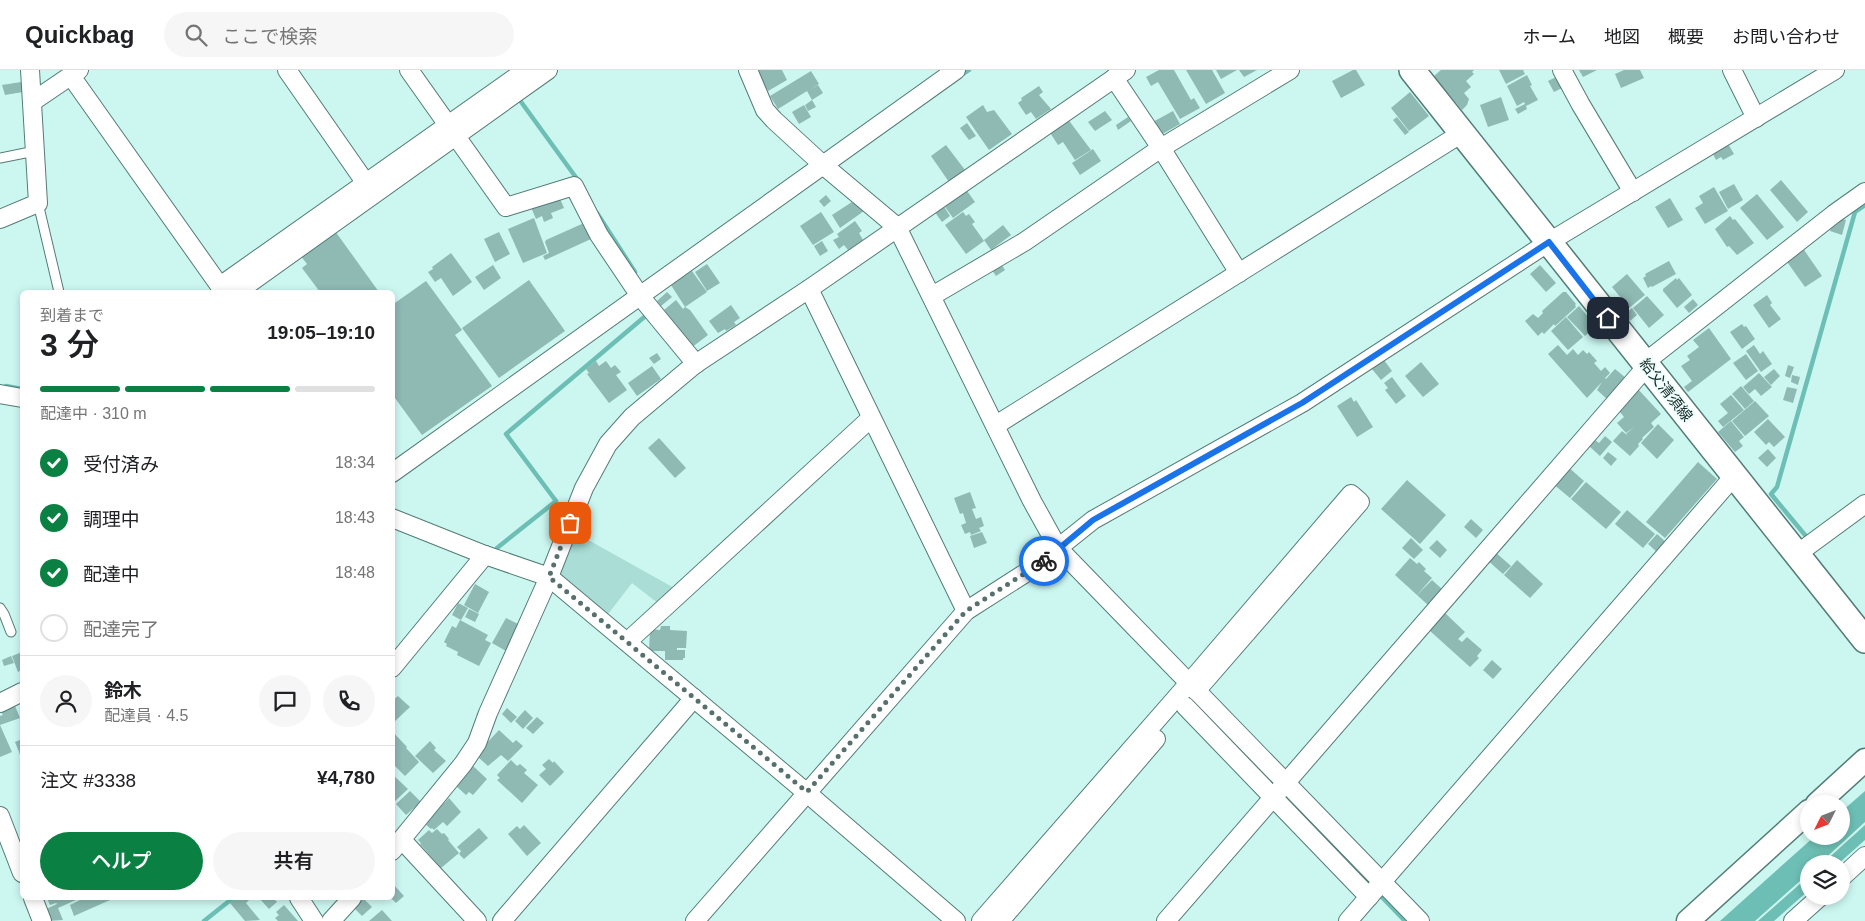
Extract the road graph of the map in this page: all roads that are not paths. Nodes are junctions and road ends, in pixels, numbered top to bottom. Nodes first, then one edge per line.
1 (30, 70) edge
2 (287, 70) edge
3 (409, 70) edge
4 (526, 70) edge
5 (548, 70) edge
6 (748, 70) edge
7 (956, 70) edge
8 (1290, 70) edge
9 (1412, 70) edge
10 (1562, 70) edge
11 (1732, 70) edge
12 (1835, 70) edge
13 (75, 73) edge
14 (1120, 74) edge
15 (32, 102) junction
16 (1756, 118) junction
17 (452, 131) junction
18 (1462, 133) junction
19 (1161, 148) junction
20 (35, 151) junction
21 (0, 158) edge
22 (823, 165) junction
23 (370, 189) junction
24 (1633, 192) junction
25 (1865, 192) edge
26 (38, 203) junction
27 (0, 219) edge
28 (897, 227) junction
29 (1549, 242) junction
30 (1239, 273) junction
31 (809, 288) junction
32 (59, 290) edge
33 (222, 290) edge
34 (241, 290) edge
35 (640, 296) junction
36 (932, 296) junction
37 (696, 364) junction
38 (1646, 364) junction
39 (0, 394) edge
40 (20, 398) edge
41 (872, 418) junction
42 (996, 425) junction
43 (395, 471) edge
44 (1734, 476) junction
45 (1865, 504) edge
46 (395, 519) edge
47 (1058, 548) junction
48 (1797, 554) junction
49 (485, 555) junction
50 (549, 577) junction
51 (0, 608) edge
52 (966, 611) junction
53 (11, 632) dead end
54 (1865, 640) edge
55 (627, 642) junction
56 (395, 664) edge
57 (20, 693) edge
58 (1192, 695) junction
59 (694, 698) junction
60 (0, 703) edge
61 (1865, 760) edge
62 (1279, 790) junction
63 (807, 792) junction
64 (1827, 795) edge
65 (0, 816) edge
66 (1800, 819) edge
67 (397, 846) edge
68 (1865, 856) edge
69 (20, 863) edge
70 (1850, 870) edge
71 (1375, 890) junction
72 (34, 900) edge
73 (300, 900) edge
74 (350, 900) edge
75 (1811, 905) edge
76 (700, 919) edge
77 (42, 921) edge
78 (314, 921) edge
79 (331, 921) edge
80 (477, 921) edge
81 (502, 921) edge
82 (956, 921) edge
83 (981, 921) edge
84 (1000, 921) edge
85 (1166, 921) edge
86 (1348, 921) edge
87 (1420, 921) edge
88 (1688, 921) edge
89 (1794, 921) edge

1 - 15 street
2 - 23 street
3 - 17 street
4 - 17 street
5 - 17 street
6 - 22 street
7 - 22 street
8 - 19 street
9 - 18 main road, 給父清須線
10 - 24 street
11 - 16 street
12 - 16 street
13 - 15 street
13 - 33 street
14 - 19 street
14 - 28 street
15 - 20 street
16 - 24 street
17 - 23 street
17 - 35 street
18 - 29 main road, 給父清須線
18 - 30 street
19 - 30 street
19 - 36 street
20 - 21 lane
20 - 26 street
22 - 28 street
22 - 35 street
23 - 33 street
23 - 34 street
24 - 29 street
25 - 38 street
26 - 27 street
26 - 32 lane
28 - 31 street
28 - 36 street
29 - 38 main road, 給父清須線
29 - 47 street
30 - 42 street
31 - 37 street
31 - 41 street
35 - 37 street
35 - 43 street
36 - 42 street
37 - 50 street
38 - 44 main road, 給父清須線
38 - 62 street
39 - 40 street
41 - 52 street
41 - 55 street
42 - 47 street
44 - 48 main road, 給父清須線
44 - 71 street
45 - 48 street
46 - 49 street
47 - 52 street
47 - 58 street
48 - 54 main road, 給父清須線
49 - 50 street
49 - 56 street
50 - 55 street
50 - 67 street
51 - 53 lane
52 - 63 street
55 - 59 street
57 - 60 street
58 - 58 street
58 - 62 street
58 - 83 street
58 - 84 street
59 - 63 street
59 - 81 street
61 - 64 street
62 - 71 street
62 - 85 street
63 - 76 street
63 - 82 street
65 - 69 street
66 - 88 street
67 - 80 street
68 - 70 street
71 - 86 street
71 - 87 street
72 - 77 street
73 - 78 street
74 - 79 street
75 - 89 street

